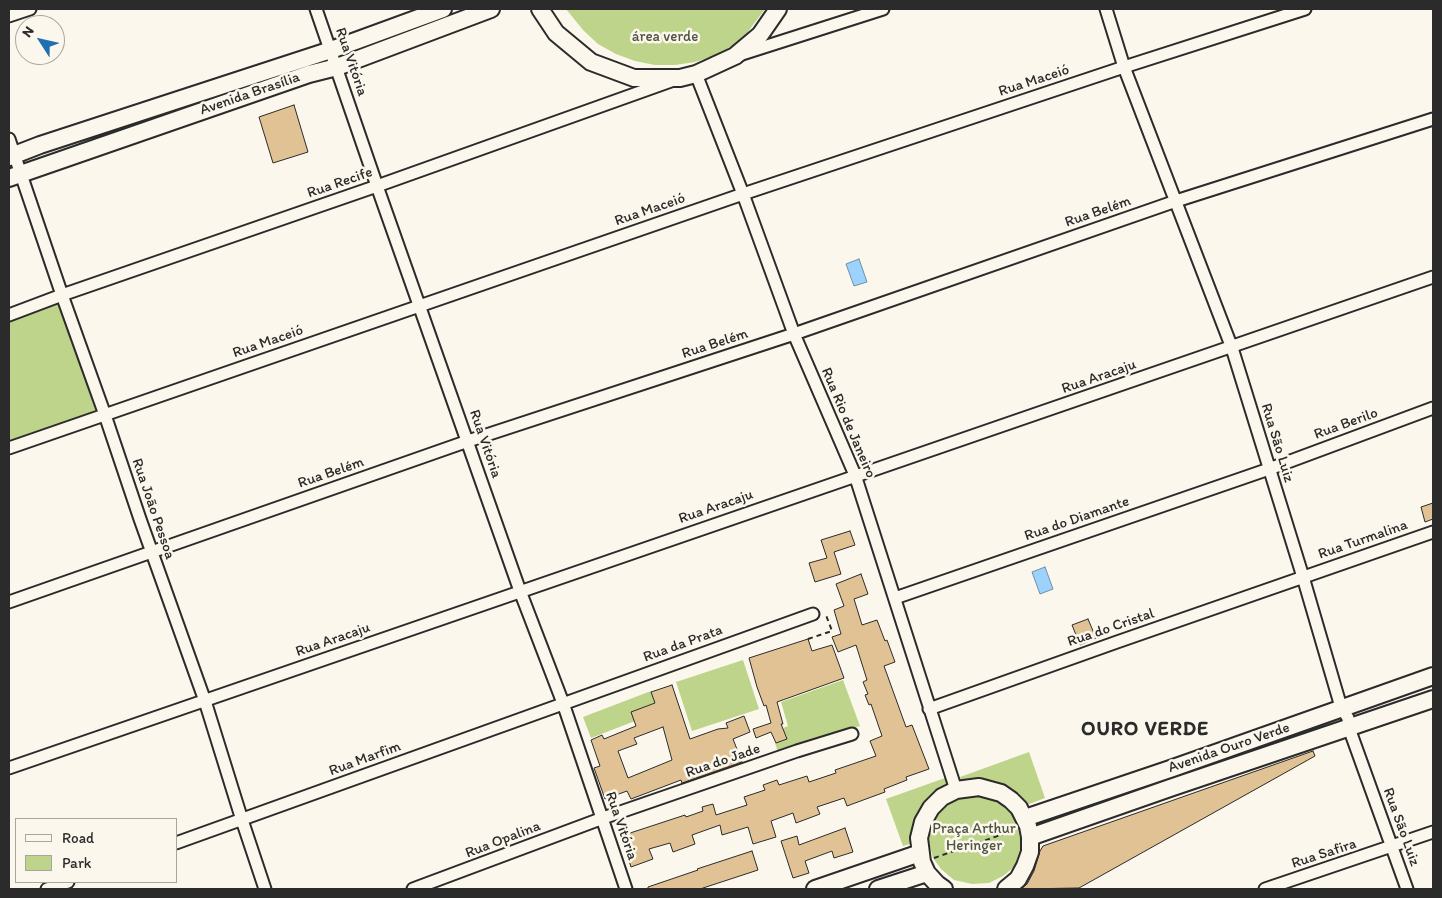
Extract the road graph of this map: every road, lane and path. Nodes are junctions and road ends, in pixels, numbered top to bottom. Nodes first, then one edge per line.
1 (30, 9) edge
2 (316, 9) edge
3 (443, 9) edge
4 (491, 9) edge
5 (540, 9) edge
6 (778, 9) edge
7 (883, 9) edge
8 (1106, 9) edge
9 (1304, 9) edge
10 (9, 16) edge
11 (331, 50) junction
12 (735, 56) junction
13 (337, 67) junction
14 (1124, 67) junction
15 (688, 76) junction
16 (1433, 120) edge
17 (9, 139) edge
18 (11, 156) edge
19 (15, 176) edge
20 (377, 186) junction
21 (743, 194) junction
22 (1176, 201) junction
23 (1433, 277) edge
24 (62, 294) junction
25 (419, 306) junction
26 (9, 315) edge
27 (794, 334) junction
28 (1232, 348) junction
29 (1433, 408) edge
30 (105, 415) junction
31 (468, 441) junction
32 (9, 448) edge
33 (1269, 469) junction
34 (855, 475) junction
35 (1433, 532) edge
36 (152, 552) junction
37 (1303, 577) junction
38 (520, 591) junction
39 (895, 598) junction
40 (9, 602) edge
41 (813, 614) joint
42 (808, 638) dead end
43 (1433, 676) edge
44 (1433, 699) edge
45 (206, 700) junction
46 (563, 702) junction
47 (1342, 708) junction
48 (929, 709) junction
49 (1349, 728) junction
50 (852, 734) dead end
51 (9, 768) edge
52 (956, 790) junction
53 (603, 818) junction
54 (1025, 818) junction
55 (242, 820) junction
56 (1433, 832) edge
57 (1030, 837) junction
58 (178, 842) edge
59 (1393, 847) junction
60 (920, 853) junction
61 (927, 872) junction
62 (65, 883) edge
63 (47, 889) edge
64 (265, 889) edge
65 (413, 889) edge
66 (626, 889) edge
67 (815, 889) edge
68 (878, 889) edge
69 (944, 889) edge
70 (1006, 889) edge
71 (1265, 889) edge
72 (1407, 889) edge

1 - 10 street
2 - 11 street, Rua Vitória
3 - 11 street, Avenida Brasília
4 - 13 street, Avenida Brasília
5 - 15 street
6 - 12 street
7 - 12 street
8 - 14 street, Rua São Luiz
9 - 14 street, Rua Maceió
11 - 13 street, Rua Vitória
11 - 18 street, Avenida Brasília
12 - 15 street
13 - 19 street, Avenida Brasília
13 - 20 street, Rua Vitória
14 - 21 street, Rua Maceió
14 - 22 street, Rua São Luiz
15 - 20 street, Rua Recife
15 - 21 street, Rua Rio de Janeiro
16 - 22 street, Rua Belém
17 - 18 street, Rua João Pessoa
18 - 19 street, Rua João Pessoa
19 - 24 street, Rua João Pessoa
20 - 24 street, Rua Recife
20 - 25 street, Rua Vitória
21 - 25 street, Rua Maceió
21 - 27 street, Rua Rio de Janeiro
22 - 27 street, Rua Belém
22 - 28 street, Rua São Luiz
23 - 28 street, Rua Aracaju
24 - 26 street, Rua Recife
24 - 30 street, Rua João Pessoa
25 - 30 street, Rua Maceió
25 - 31 street, Rua Vitória
27 - 31 street, Rua Belém
27 - 34 street, Rua Rio de Janeiro
28 - 33 street, Rua São Luiz
28 - 34 street, Rua Aracaju
29 - 33 street, Rua Berilo
30 - 32 street, Rua Maceió
30 - 36 street, Rua João Pessoa
31 - 36 street, Rua Belém
31 - 38 street, Rua Vitória
33 - 37 street, Rua São Luiz
33 - 39 street, Rua do Diamante
34 - 38 street, Rua Aracaju
34 - 39 street, Rua Rio de Janeiro
35 - 37 street, Rua Turmalina
36 - 40 street, Rua Belém
36 - 45 street, Rua João Pessoa
37 - 47 street, Rua São Luiz
37 - 48 street, Rua do Cristal
38 - 45 street, Rua Aracaju
38 - 46 street, Rua Vitória
39 - 48 street, Rua Rio de Janeiro
41 - 42 path
41 - 46 street, Rua da Prata
43 - 47 street, Avenida Ouro Verde
44 - 49 street, Avenida Ouro Verde
45 - 51 street, Rua Aracaju
45 - 55 street, Rua João Pessoa
46 - 53 street, Rua Vitória
46 - 55 street, Rua Marfim
47 - 49 street, Rua São Luiz
47 - 54 street, Avenida Ouro Verde
48 - 52 street, Rua Rio de Janeiro
49 - 57 street, Avenida Ouro Verde
49 - 59 street, Rua São Luiz
50 - 53 street, Rua do Jade
52 - 54 street
52 - 60 street
53 - 65 street, Rua Opalina
53 - 66 street, Rua Vitória
54 - 57 street
55 - 58 street, Rua Marfim
55 - 64 street, Rua João Pessoa
56 - 59 street, Rua Safira
57 - 70 street
59 - 71 street, Rua Safira
59 - 72 street, Rua São Luiz
60 - 61 street
60 - 67 street
61 - 68 street
61 - 69 street
62 - 63 street

